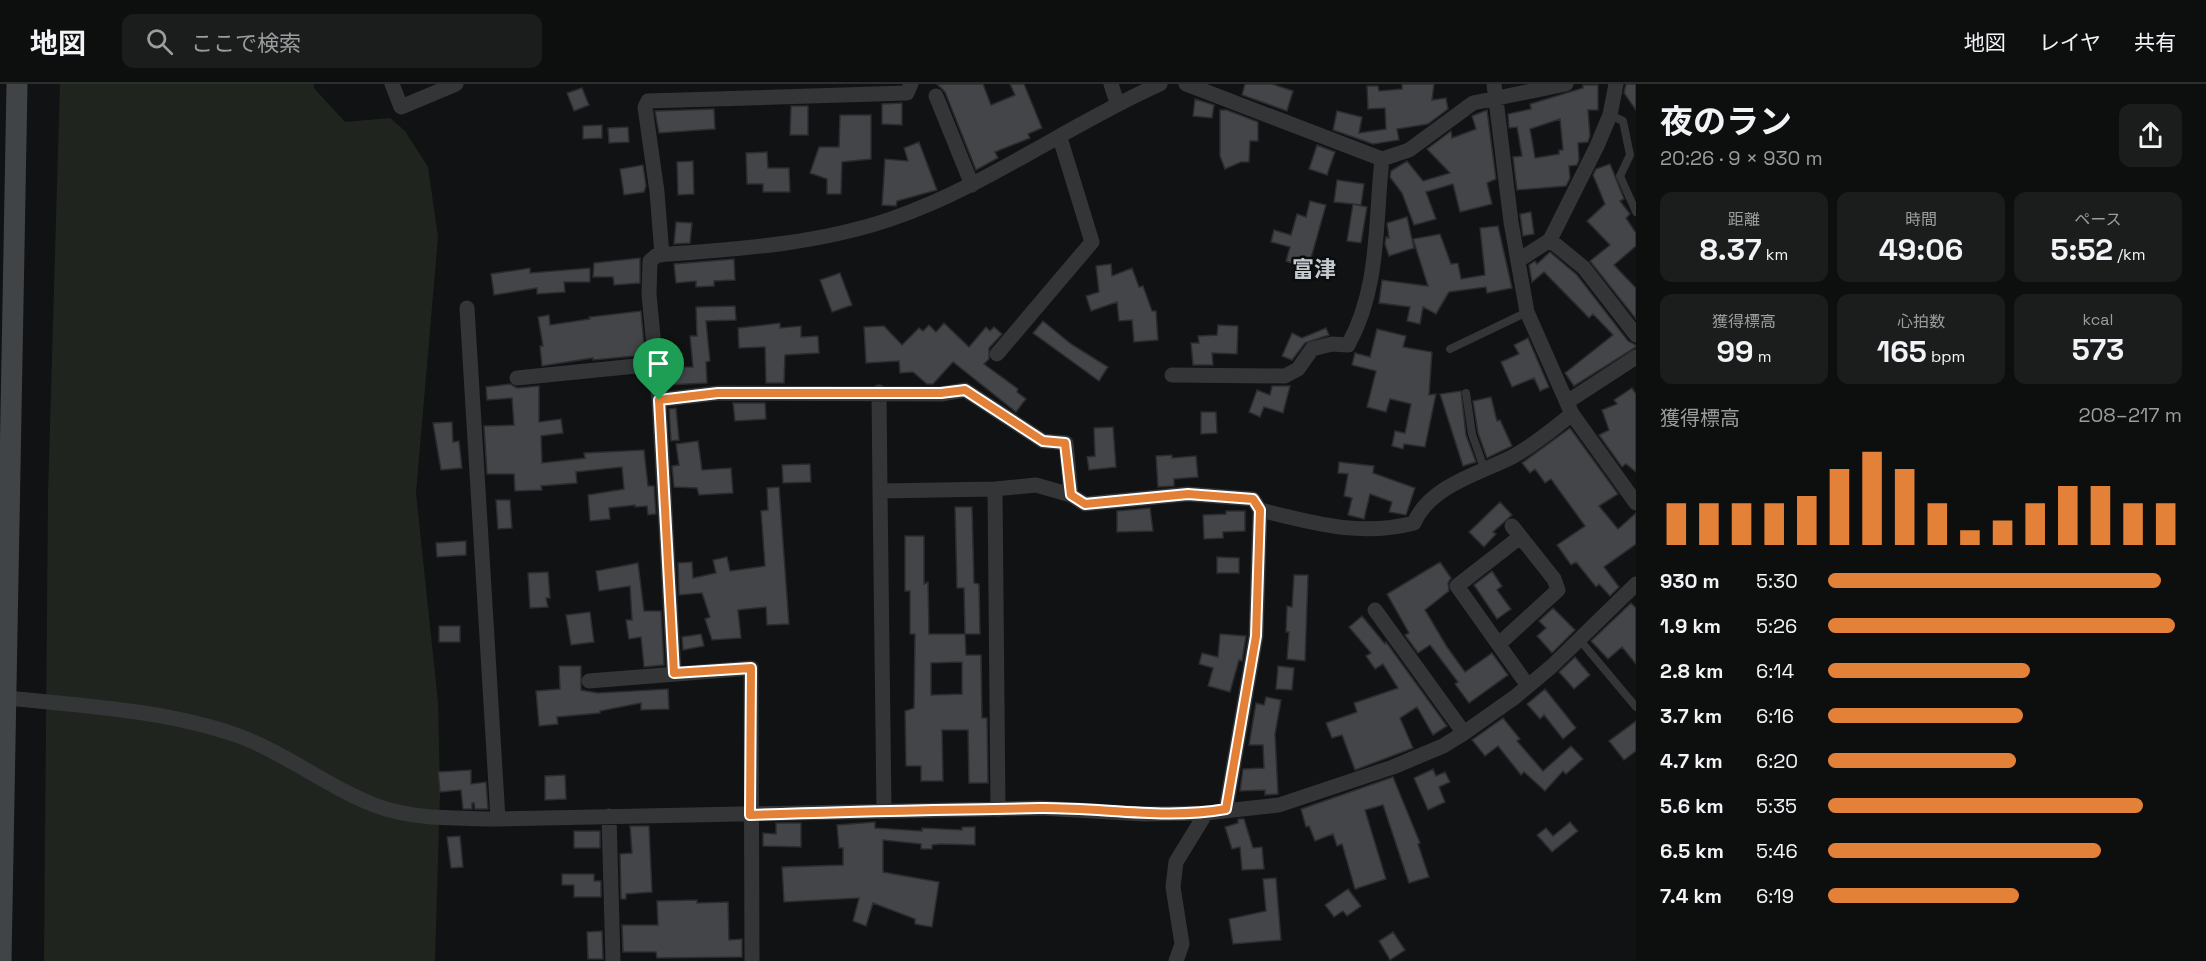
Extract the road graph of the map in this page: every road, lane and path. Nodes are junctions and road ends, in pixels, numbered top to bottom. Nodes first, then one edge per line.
1 (17, 84) edge
2 (392, 84) edge
3 (456, 84) edge
4 (911, 84) edge
5 (1111, 84) edge
6 (1160, 84) edge
7 (1186, 84) edge
8 (1494, 84) edge
9 (1566, 84) edge
10 (1617, 84) edge
11 (936, 96) dead end
12 (1496, 100) junction
13 (1117, 103) junction
14 (1610, 115) junction
15 (1060, 138) junction
16 (1382, 159) junction
17 (972, 185) junction
18 (1636, 212) edge
19 (1550, 240) junction
20 (662, 255) junction
21 (1519, 260) junction
22 (467, 308) dead end
23 (1527, 312) junction
24 (1636, 335) edge
25 (1450, 349) dead end
26 (997, 354) dead end
27 (1636, 357) edge
28 (656, 364) junction
29 (1172, 375) dead end
30 (517, 378) dead end
31 (879, 392) junction
32 (1467, 393) dead end
33 (659, 400) junction
34 (1569, 408) junction
35 (6, 438) edge
36 (1484, 468) junction
37 (995, 489) junction
38 (880, 491) junction
39 (1071, 495) junction
40 (1636, 503) edge
41 (1260, 510) junction
42 (1634, 589) edge
43 (1375, 610) dead end
44 (1578, 638) junction
45 (1499, 644) junction
46 (674, 673) junction
47 (588, 681) dead end
48 (1528, 686) junction
49 (7, 698) junction
50 (1636, 707) edge
51 (1464, 733) junction
52 (1226, 809) junction
53 (884, 810) junction
54 (998, 810) junction
55 (1206, 813) junction
56 (750, 815) junction
57 (609, 816) junction
58 (498, 819) junction
59 (1, 961) edge
60 (613, 961) edge
61 (752, 961) edge
62 (1176, 961) edge

1 - 35 street
2 - 3 street
4 - 20 street
5 - 13 street
6 - 13 street
7 - 16 street
8 - 12 street
9 - 12 street
10 - 14 street
11 - 17 street
12 - 16 street
12 - 21 street
13 - 15 street
14 - 18 lane
14 - 19 street
15 - 17 street
15 - 26 street
16 - 29 street
17 - 20 street
19 - 21 street
19 - 24 street
20 - 28 street
21 - 23 street
22 - 58 street
23 - 25 lane
23 - 34 street
27 - 34 street
28 - 30 street
28 - 33 street
31 - 33 street
31 - 38 street
31 - 39 street
32 - 36 lane
33 - 46 street
34 - 36 street
34 - 40 street
35 - 49 street
36 - 41 street
37 - 38 street
37 - 39 street
37 - 54 street
38 - 53 street
39 - 41 street
41 - 52 street
42 - 44 street
43 - 51 street
44 - 48 street
44 - 50 lane
45 - 45 street
45 - 48 street
46 - 47 street
46 - 56 street
48 - 51 street
49 - 58 street
49 - 59 street
51 - 52 street
52 - 55 street
53 - 54 street
53 - 56 street
54 - 55 street
55 - 62 street
56 - 57 street
56 - 61 street
57 - 58 street
57 - 60 street

